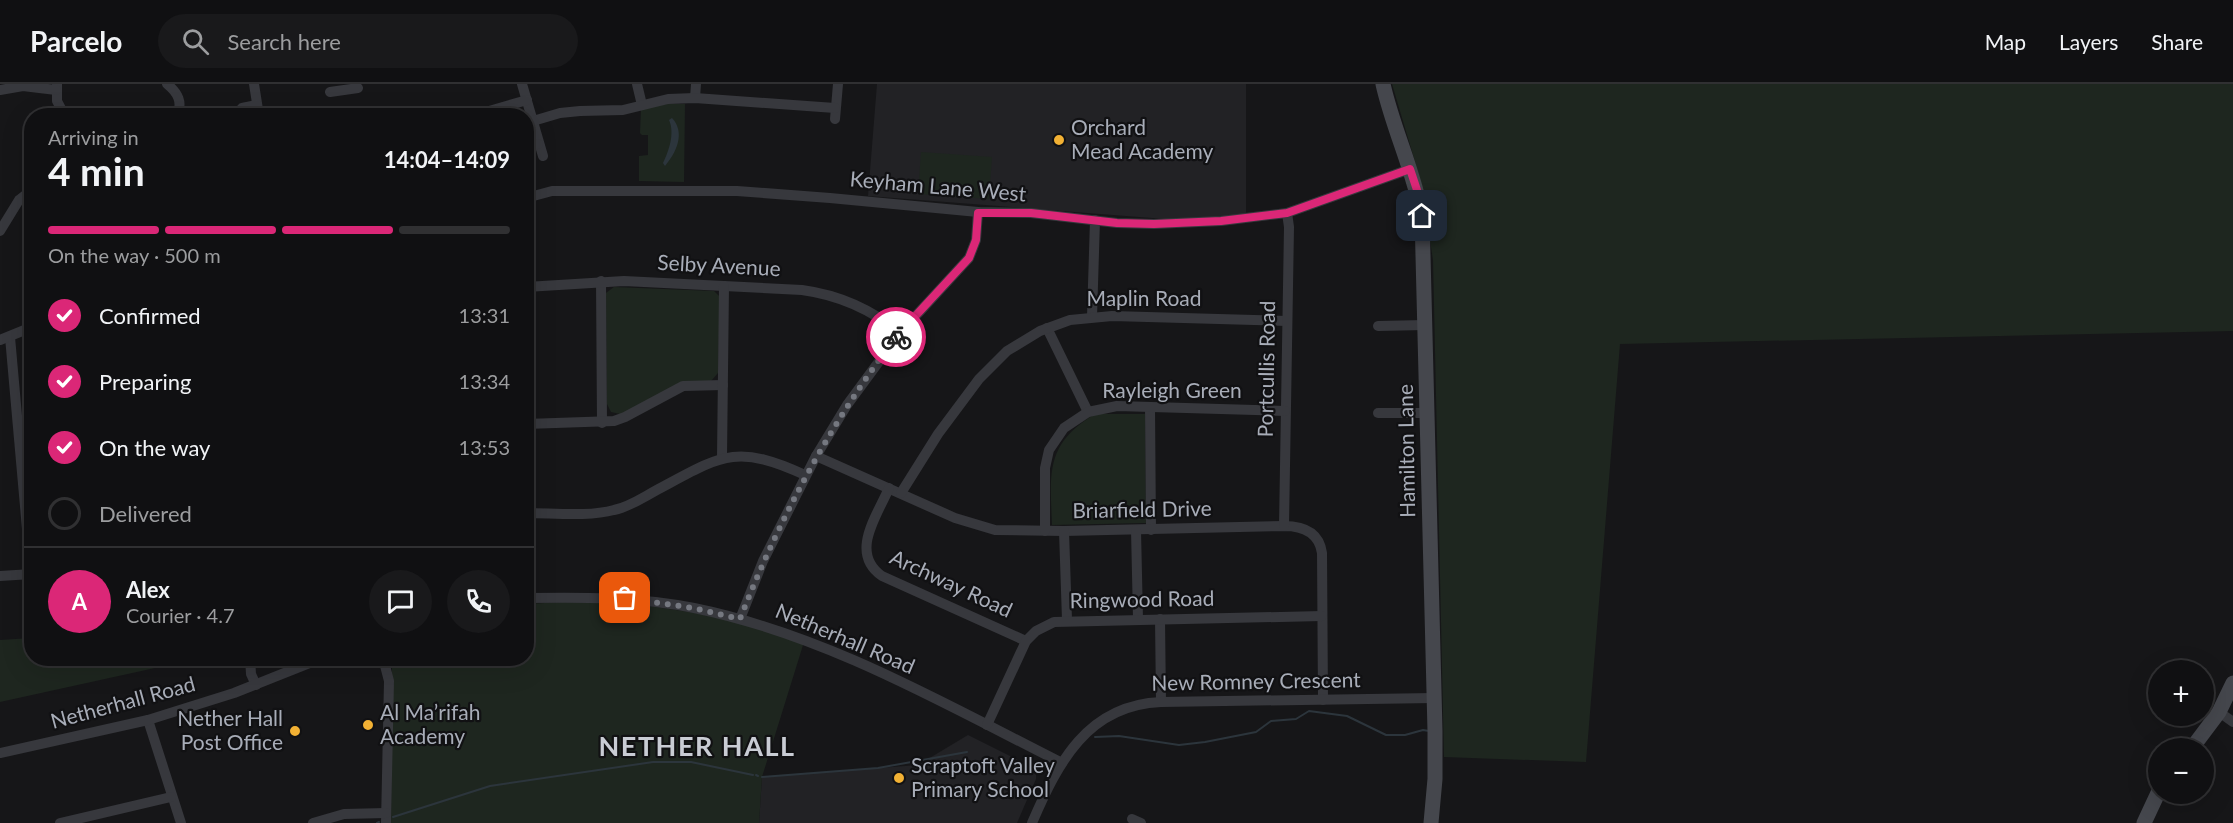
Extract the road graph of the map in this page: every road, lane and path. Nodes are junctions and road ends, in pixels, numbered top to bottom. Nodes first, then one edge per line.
1 (167, 84) edge
2 (254, 84) edge
3 (522, 84) edge
4 (637, 84) edge
5 (696, 84) edge
6 (838, 84) edge
7 (1383, 84) edge
8 (56, 87) edge
9 (343, 87) edge
10 (358, 88) dead end
11 (0, 90) edge
12 (330, 92) dead end
13 (694, 98) junction
14 (527, 100) junction
15 (642, 105) junction
16 (61, 108) edge
17 (180, 108) edge
18 (258, 108) edge
19 (500, 108) edge
20 (530, 108) edge
21 (534, 121) joint
22 (538, 144) junction
23 (534, 145) edge
24 (543, 156) dead end
25 (1410, 169) junction
26 (24, 196) edge
27 (534, 196) edge
28 (978, 213) junction
29 (1287, 213) junction
30 (1095, 220) junction
31 (0, 231) edge
32 (601, 281) junction
33 (534, 286) edge
34 (724, 286) junction
35 (1092, 317) junction
36 (1287, 321) junction
37 (1378, 326) dead end
38 (1425, 326) junction
39 (1047, 328) junction
40 (24, 330) edge
41 (900, 333) junction
42 (5, 338) edge
43 (723, 385) junction
44 (1150, 407) junction
45 (1285, 411) junction
46 (1088, 412) junction
47 (1378, 413) dead end
48 (1427, 413) junction
49 (534, 423) edge
50 (602, 423) junction
51 (816, 456) junction
52 (722, 457) junction
53 (805, 475) junction
54 (889, 489) junction
55 (901, 493) junction
56 (24, 510) edge
57 (534, 513) edge
58 (1284, 526) junction
59 (1136, 530) junction
60 (1151, 530) junction
61 (1045, 531) junction
62 (1064, 531) junction
63 (24, 574) edge
64 (0, 576) edge
65 (534, 598) edge
66 (1322, 616) junction
67 (740, 619) junction
68 (1138, 619) junction
69 (1160, 619) junction
70 (1067, 620) junction
71 (1026, 641) junction
72 (250, 666) edge
73 (302, 666) edge
74 (385, 666) edge
75 (2233, 683) edge
76 (255, 685) junction
77 (1434, 698) junction
78 (1323, 700) junction
79 (1161, 702) junction
80 (2219, 712) junction
81 (148, 720) junction
82 (2233, 722) edge
83 (987, 725) junction
84 (2200, 738) edge
85 (0, 753) edge
86 (1062, 763) junction
87 (171, 797) junction
88 (2153, 804) edge
89 (386, 818) edge
90 (60, 823) edge
91 (181, 823) edge
92 (313, 823) edge
93 (1032, 823) edge
94 (1431, 823) edge
95 (2144, 823) edge

1 - 17 street
2 - 18 street
3 - 14 street
4 - 15 street
5 - 13 street
6 - 13 street
7 - 25 street, Hamilton Lane
8 - 11 street
8 - 16 street
9 - 10 street
9 - 12 street
13 - 15 street
14 - 19 street
14 - 20 street
15 - 21 street
21 - 22 street
22 - 23 street
22 - 24 street
25 - 29 street, Keyham Lane West
25 - 38 street, Hamilton Lane
26 - 31 street
27 - 28 street, Keyham Lane West
28 - 30 street, Keyham Lane West
28 - 41 street
29 - 30 street, Keyham Lane West
29 - 36 street, Portcullis Road
30 - 35 street
32 - 33 street, Selby Avenue
32 - 34 street, Selby Avenue
32 - 50 street
34 - 41 street, Selby Avenue
34 - 43 street
35 - 36 street, Maplin Road
35 - 39 street, Maplin Road
36 - 45 street, Portcullis Road
37 - 38 street
38 - 48 street, Hamilton Lane
39 - 46 street
39 - 55 street, Maplin Road
40 - 42 street
41 - 51 street
42 - 56 street
43 - 50 street
43 - 52 street
44 - 45 street, Rayleigh Green
44 - 46 street, Rayleigh Green
44 - 60 street
45 - 58 street, Portcullis Road
46 - 61 street, Rayleigh Green
47 - 48 street
48 - 77 street, Hamilton Lane
49 - 50 street
51 - 53 street
51 - 54 street, Briarfield Drive
52 - 53 street
52 - 57 street
53 - 67 street
54 - 55 street, Briarfield Drive
54 - 71 street, Archway Road
55 - 61 street, Briarfield Drive
58 - 60 street, Briarfield Drive
58 - 66 street, Briarfield Drive
59 - 60 street, Briarfield Drive
59 - 62 street, Briarfield Drive
59 - 68 street
61 - 62 street, Briarfield Drive
62 - 70 street
63 - 64 street
65 - 67 street, Netherhall Road
66 - 69 street, Ringwood Road
66 - 78 street, Briarfield Drive
67 - 83 street, Netherhall Road
68 - 69 street, Ringwood Road
68 - 70 street, Ringwood Road
69 - 79 street
70 - 71 street, Ringwood Road
71 - 83 street, Ringwood Road
72 - 76 street
73 - 76 street, Netherhall Road
74 - 89 street
75 - 80 street
76 - 81 street, Netherhall Road
77 - 78 street, New Romney Crescent
77 - 94 street, Hamilton Lane
78 - 79 street, New Romney Crescent
79 - 86 street, New Romney Crescent
80 - 82 street
80 - 84 street
81 - 85 street, Netherhall Road
81 - 87 street
83 - 86 street, Netherhall Road
86 - 93 street, New Romney Crescent
87 - 90 street
87 - 91 street
88 - 95 street
89 - 92 street

